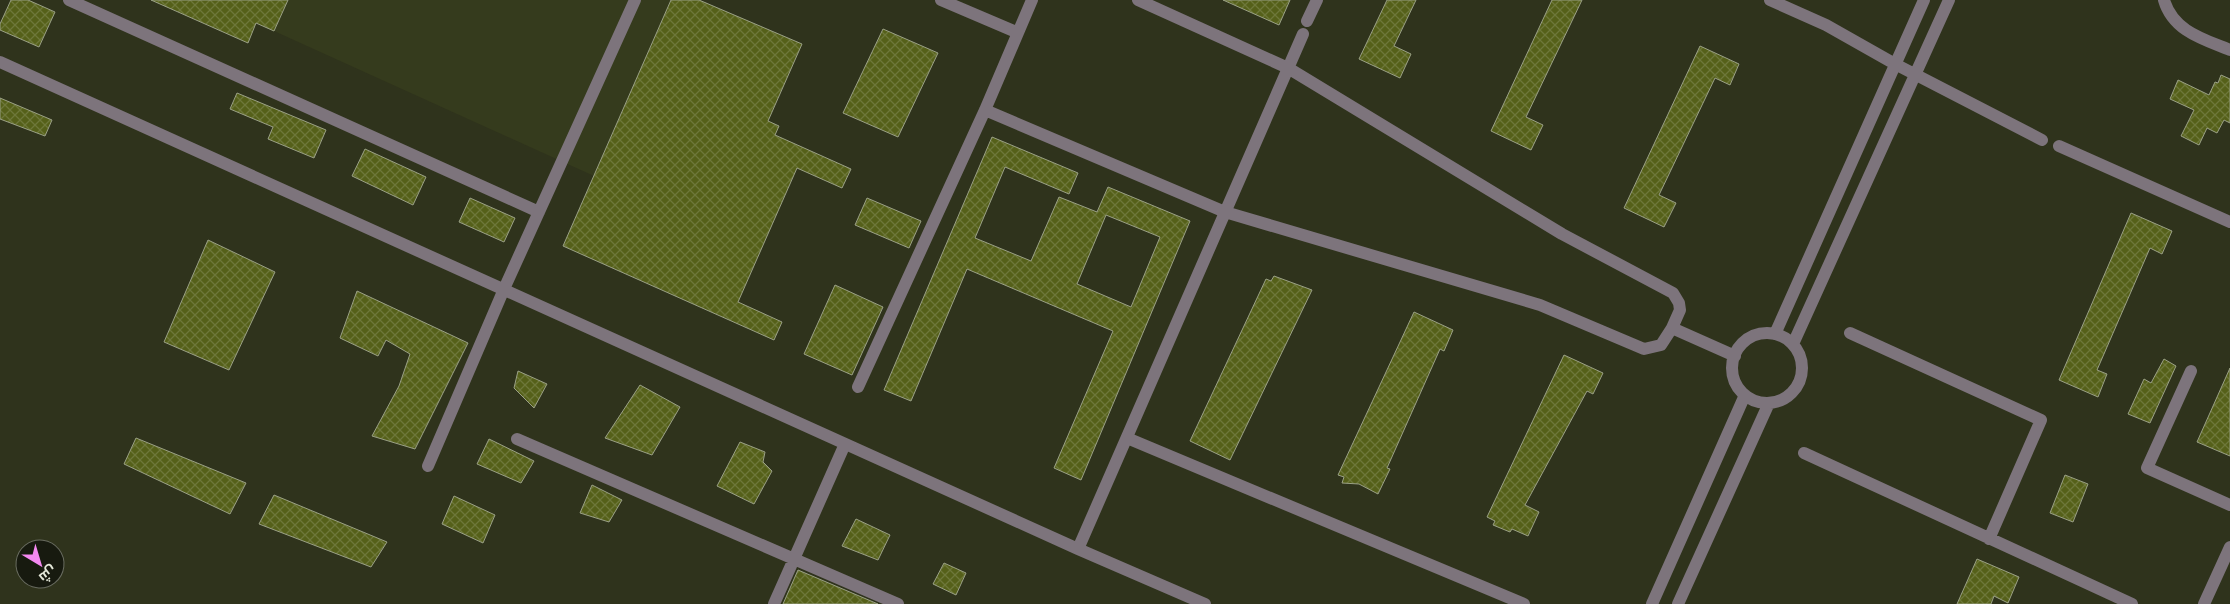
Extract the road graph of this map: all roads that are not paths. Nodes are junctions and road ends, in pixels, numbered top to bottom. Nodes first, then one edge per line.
1 (70, 0) edge
2 (635, 0) edge
3 (941, 0) edge
4 (1032, 0) edge
5 (1138, 0) edge
6 (1317, 0) edge
7 (1770, 0) edge
8 (1924, 0) edge
9 (1949, 0) edge
10 (2164, 0) edge
11 (1307, 21) dead end
12 (1016, 32) junction
13 (1302, 34) dead end
14 (2230, 50) edge
15 (0, 62) edge
16 (1895, 64) junction
17 (1288, 68) junction
18 (1915, 74) junction
19 (985, 110) junction
20 (2042, 140) dead end
21 (2059, 146) dead end
22 (539, 212) junction
23 (1225, 212) junction
24 (2230, 222) edge
25 (504, 289) junction
26 (1672, 328) junction
27 (1850, 333) dead end
28 (1774, 334) junction
29 (1793, 344) junction
30 (1735, 356) junction
31 (2191, 371) dead end
32 (858, 387) dead end
33 (1745, 395) junction
34 (1769, 403) junction
35 (1127, 438) junction
36 (517, 439) dead end
37 (845, 444) junction
38 (1804, 453) dead end
39 (428, 466) dead end
40 (2230, 505) edge
41 (1989, 539) junction
42 (2230, 547) edge
43 (1078, 549) junction
44 (794, 559) junction
45 (774, 604) edge
46 (898, 604) edge
47 (1206, 604) edge
48 (1524, 604) edge
49 (1652, 604) edge
50 (1678, 604) edge
51 (2132, 604) edge
52 (2204, 604) edge

1 - 22 street
2 - 22 street
3 - 12 street
4 - 12 street
5 - 17 street
6 - 11 street
7 - 16 street
8 - 16 street
9 - 18 street
10 - 14 street
12 - 19 street
13 - 17 street
15 - 25 street
16 - 18 street
16 - 28 street
17 - 23 street
17 - 26 street
18 - 20 street
18 - 29 street
19 - 23 street
19 - 32 street
21 - 24 street
22 - 25 street
23 - 26 street
23 - 35 street
25 - 37 street
25 - 39 street
26 - 30 street
27 - 41 street
28 - 29 street
28 - 30 street
29 - 34 street
30 - 33 street
31 - 40 street
33 - 34 street
33 - 49 street
34 - 50 street
35 - 43 street
35 - 48 street
36 - 44 street
37 - 43 street
37 - 44 street
38 - 41 street
41 - 51 street
42 - 52 street
43 - 47 street
44 - 45 street
44 - 46 street

